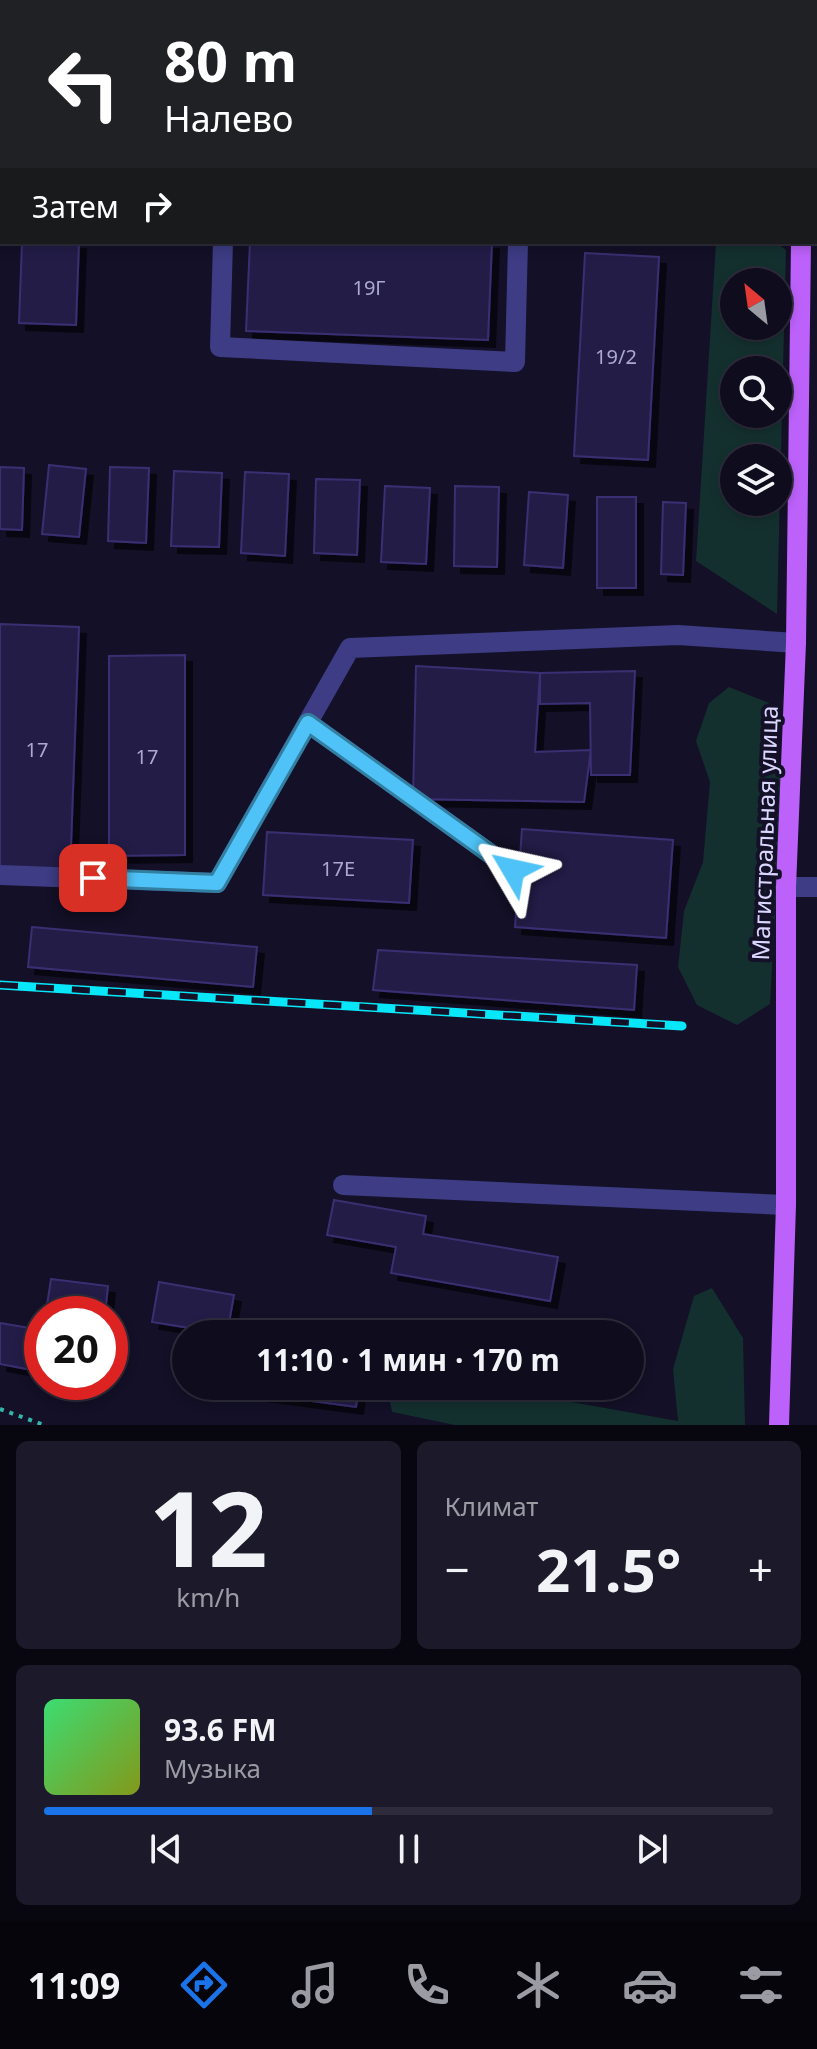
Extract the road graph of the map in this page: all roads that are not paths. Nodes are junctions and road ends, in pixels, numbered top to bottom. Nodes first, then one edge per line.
1 (223, 244) edge
2 (518, 244) edge
3 (801, 244) edge
4 (796, 643) junction
5 (308, 723) junction
6 (513, 870) dead end
7 (0, 875) edge
8 (786, 887) junction
9 (817, 887) edge
10 (343, 1185) dead end
11 (786, 1205) junction
12 (779, 1425) edge

1 - 2 lane
3 - 4 main road, Магистральная улица
4 - 5 lane
4 - 8 main road, Магистральная улица
5 - 6 lane
5 - 7 lane
8 - 9 lane
8 - 11 main road, Магистральная улица
10 - 11 lane
11 - 12 main road, Магистральная улица

